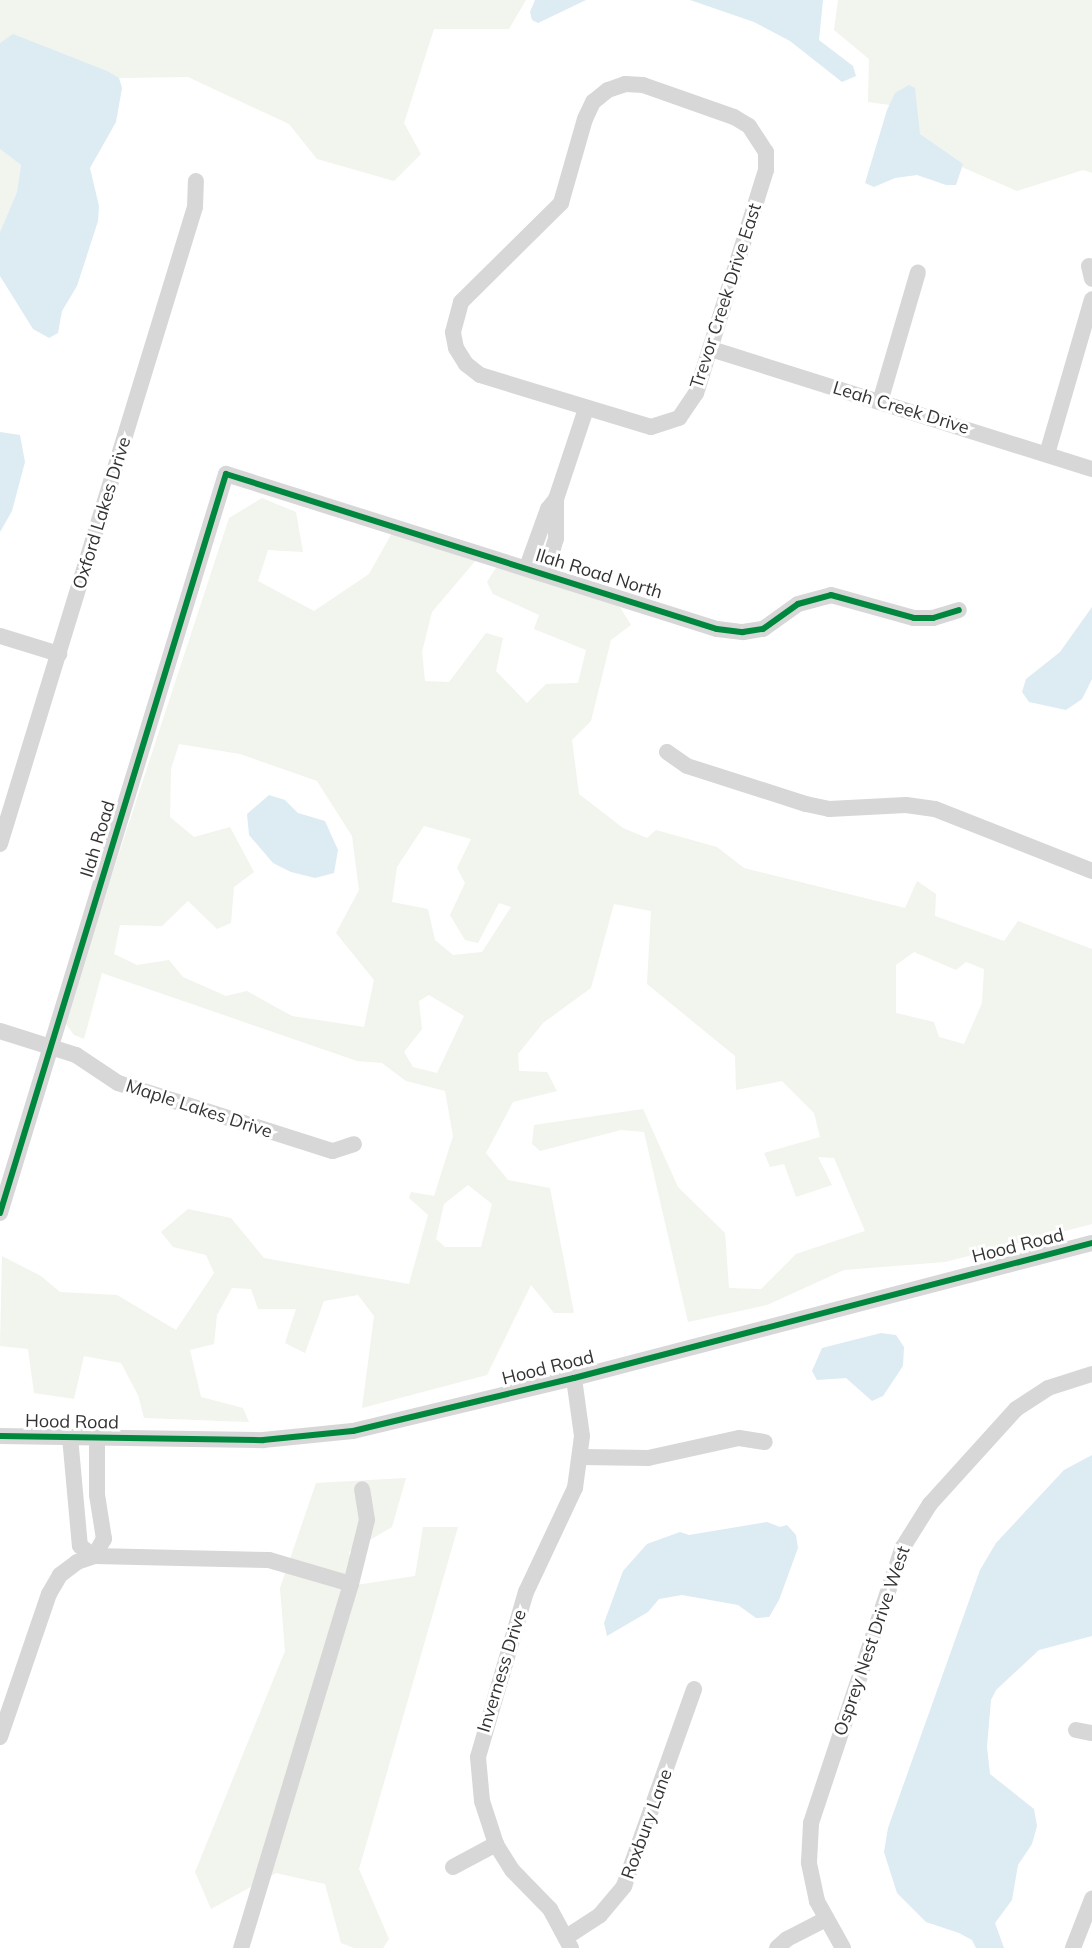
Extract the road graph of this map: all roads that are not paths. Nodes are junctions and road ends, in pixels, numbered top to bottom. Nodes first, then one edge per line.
1 (196, 181) dead end
2 (918, 272) dead end
3 (1092, 299) edge
4 (711, 349) junction
5 (880, 402) junction
6 (586, 409) junction
7 (1047, 454) junction
8 (1092, 469) edge
9 (226, 474) joint
10 (556, 499) junction
11 (527, 567) junction
12 (546, 573) junction
13 (958, 610) dead end
14 (0, 636) edge
15 (58, 654) junction
16 (667, 752) dead end
17 (0, 844) edge
18 (1092, 871) edge
19 (0, 1031) edge
20 (51, 1047) junction
21 (354, 1144) dead end
22 (0, 1213) edge
23 (1092, 1243) edge
24 (1092, 1374) edge
25 (574, 1378) junction
26 (0, 1436) edge
27 (70, 1437) junction
28 (97, 1437) junction
29 (765, 1442) dead end
30 (582, 1457) junction
31 (362, 1489) dead end
32 (97, 1495) junction
33 (73, 1496) junction
34 (94, 1556) junction
35 (351, 1584) junction
36 (694, 1689) dead end
37 (0, 1737) edge
38 (496, 1844) junction
39 (453, 1867) dead end
40 (1092, 1899) edge
41 (824, 1920) junction
42 (569, 1942) edge
43 (241, 1948) edge
44 (777, 1948) edge
45 (843, 1948) edge
46 (1073, 1948) edge

1 - 15 street, Oxford Lakes Drive
2 - 5 street
3 - 7 street
4 - 5 street, Leah Creek Drive
4 - 6 street, Trevor Creek Drive East
4 - 6 street, Trevor Creek Drive East
5 - 7 street, Leah Creek Drive
6 - 10 street
7 - 8 street, Leah Creek Drive
9 - 11 street, Ilah Road North
9 - 20 street, Ilah Road
10 - 11 street
10 - 12 street
11 - 12 street, Ilah Road North
12 - 13 street, Ilah Road North
14 - 15 street
15 - 17 street, Oxford Lakes Drive
16 - 18 street
19 - 20 street, Maple Lakes Drive
20 - 21 street, Maple Lakes Drive
20 - 22 street, Ilah Road
23 - 25 street, Hood Road
24 - 41 street, Osprey Nest Drive West
25 - 28 street, Hood Road
25 - 30 street, Inverness Drive
26 - 27 street, Hood Road
27 - 28 street, Hood Road
27 - 33 street
28 - 32 street
29 - 30 street
30 - 38 street, Inverness Drive
31 - 35 street
32 - 33 street
32 - 34 street
33 - 34 street
34 - 35 street
34 - 37 street
35 - 43 street
36 - 42 street, Roxbury Lane
38 - 39 street
38 - 42 street, Inverness Drive
40 - 46 street
41 - 44 street
41 - 45 street, Osprey Nest Drive West

